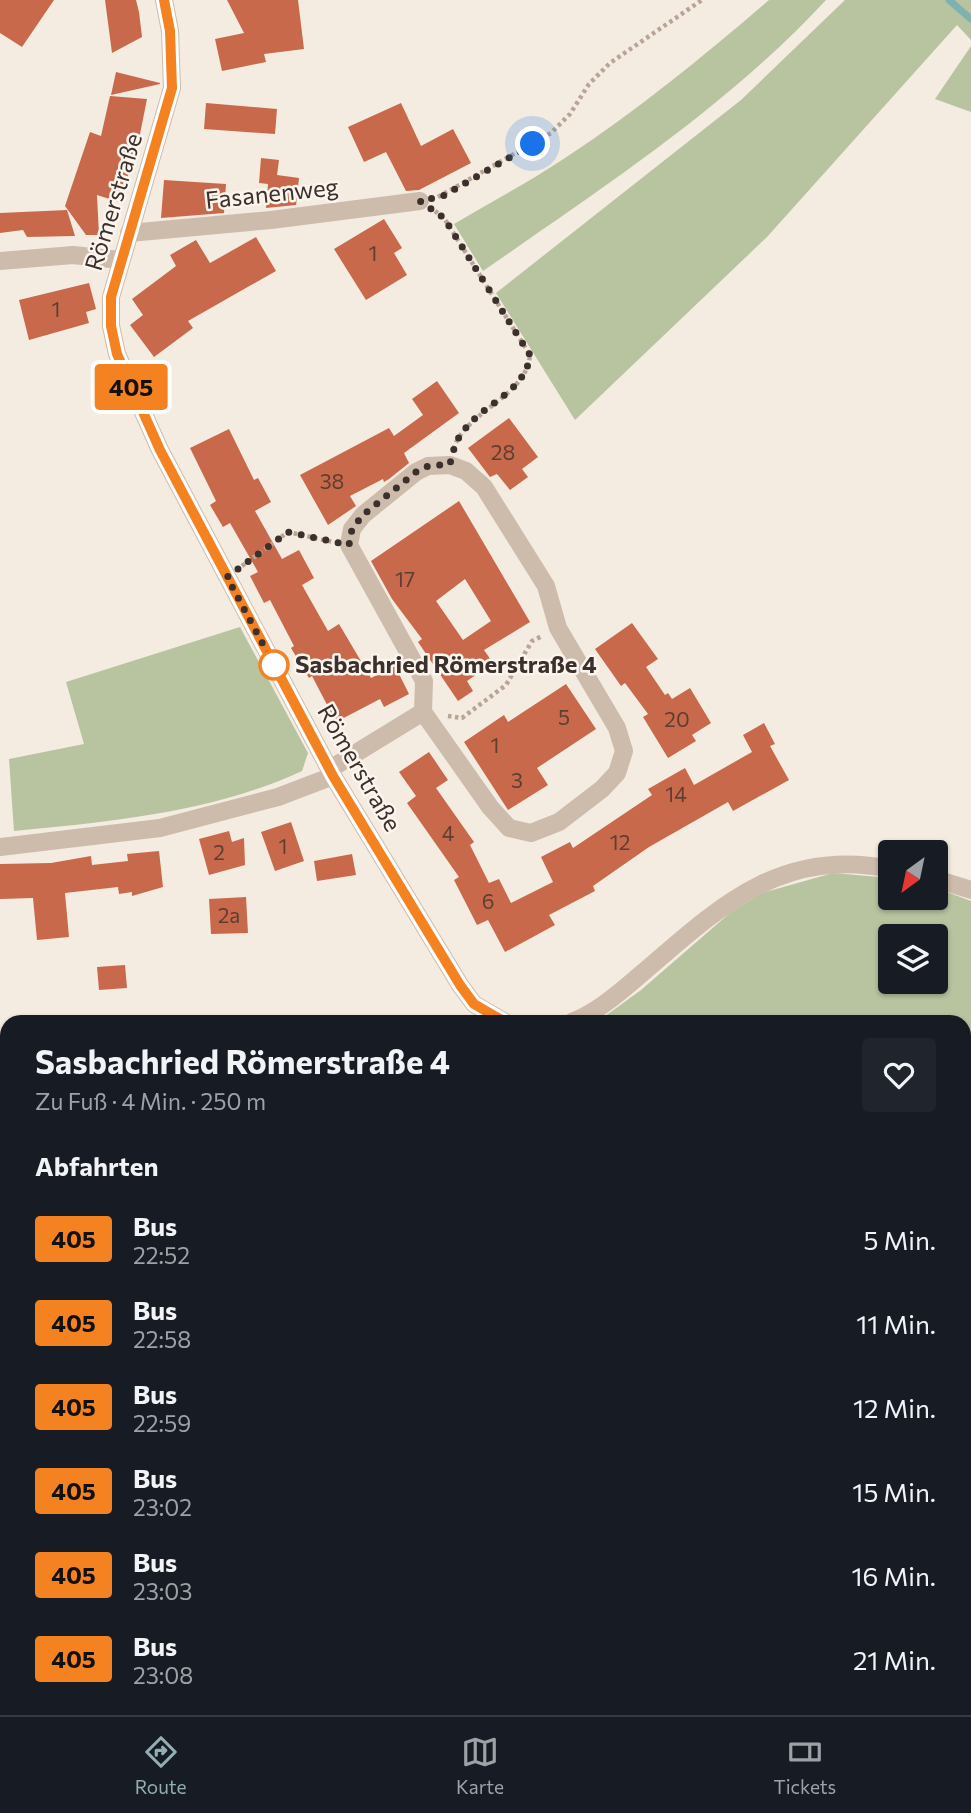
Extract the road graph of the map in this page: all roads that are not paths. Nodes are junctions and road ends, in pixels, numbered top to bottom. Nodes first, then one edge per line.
1 (164, 0) edge
2 (420, 201) road end
3 (129, 233) junction
4 (120, 260) junction
5 (0, 261) edge
6 (423, 712) junction
7 (331, 773) junction
8 (0, 847) edge
9 (878, 868) edge
10 (948, 883) edge
11 (971, 890) edge
12 (493, 1015) edge
13 (588, 1015) edge

1 - 3 street, Römerstraße
2 - 3 street, Fasanenweg
3 - 4 street, Römerstraße
4 - 5 street
4 - 7 street, Römerstraße
6 - 6 street
6 - 7 street
7 - 8 street
7 - 12 street, Römerstraße
9 - 13 street
10 - 11 street

